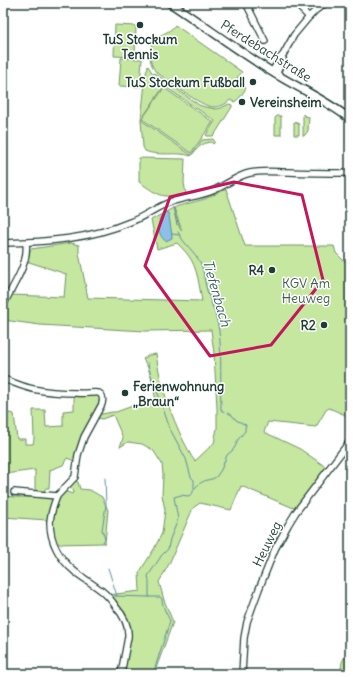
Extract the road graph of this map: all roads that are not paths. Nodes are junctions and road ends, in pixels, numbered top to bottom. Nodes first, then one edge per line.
1 (170, 3) edge
2 (246, 3) edge
3 (295, 3) edge
4 (326, 3) edge
5 (309, 17) junction
6 (265, 41) dead end
7 (274, 73) junction
8 (350, 119) edge
9 (350, 174) edge
10 (3, 243) edge
11 (26, 243) junction
12 (3, 306) edge
13 (3, 379) edge
14 (350, 441) edge
15 (14, 492) dead end
16 (57, 496) junction
17 (121, 674) edge
18 (242, 674) edge

1 - 7 main road, Pferdebachstraße
2 - 6 street
3 - 5 street
4 - 5 street
5 - 7 street
7 - 8 main road, Pferdebachstraße
9 - 11 street
10 - 11 street
11 - 12 street
13 - 16 street
14 - 18 street, Heuweg
15 - 16 street
16 - 17 street

